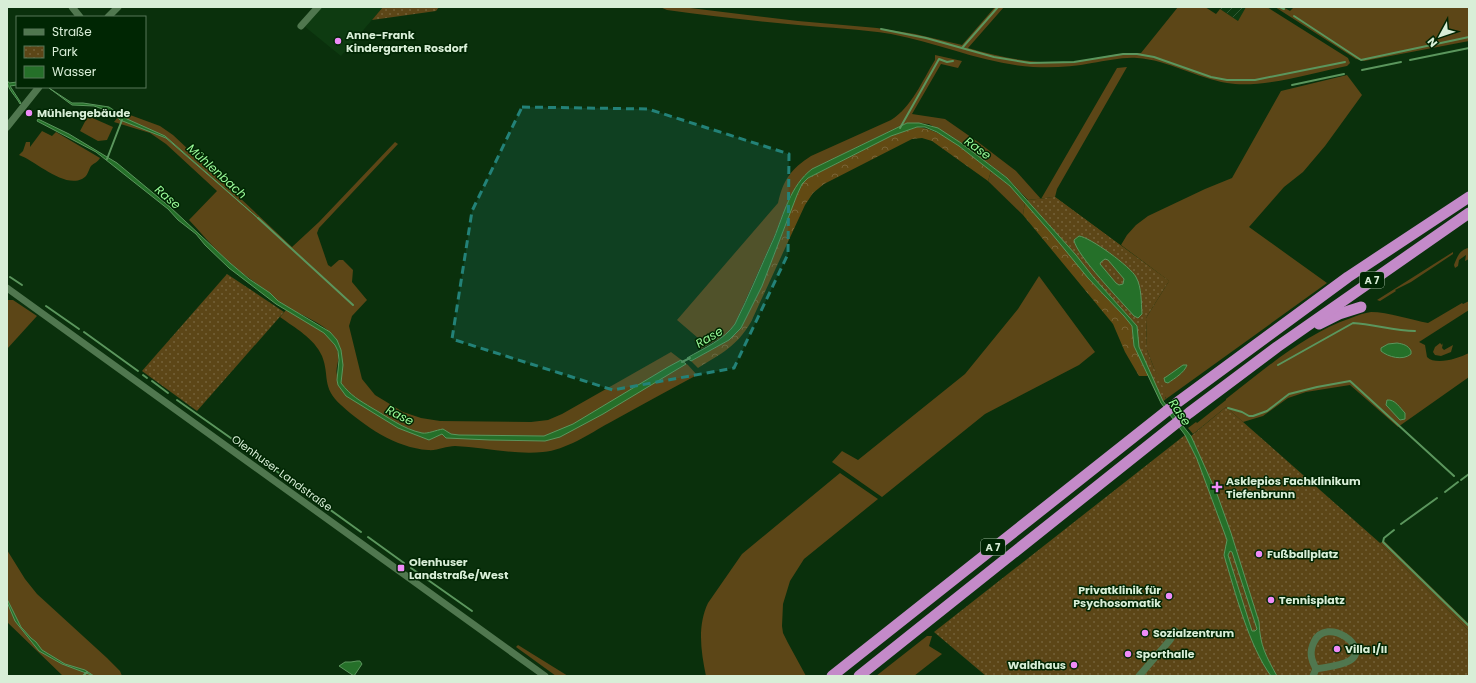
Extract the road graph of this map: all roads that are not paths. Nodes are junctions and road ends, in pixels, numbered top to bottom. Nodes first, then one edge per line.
1 (72, 7) edge
2 (118, 7) edge
3 (318, 7) edge
4 (79, 16) edge
5 (109, 16) edge
6 (301, 26) dead end
7 (39, 88) edge
8 (7, 127) edge
9 (1469, 197) edge
10 (1469, 213) edge
11 (9, 293) edge
12 (1361, 307) dead end
13 (1277, 347) junction
14 (1175, 631) dead end
15 (1314, 672) edge
16 (545, 676) edge
17 (832, 676) edge
18 (859, 676) edge
19 (1139, 676) edge

1 - 4 street
2 - 5 street
3 - 6 street
7 - 8 street
9 - 17 highway, A 7
10 - 13 highway, A 7
11 - 16 street, Olenhuser Landstraße
12 - 13 highway
13 - 18 highway, A 7
14 - 19 street
15 - 15 street

